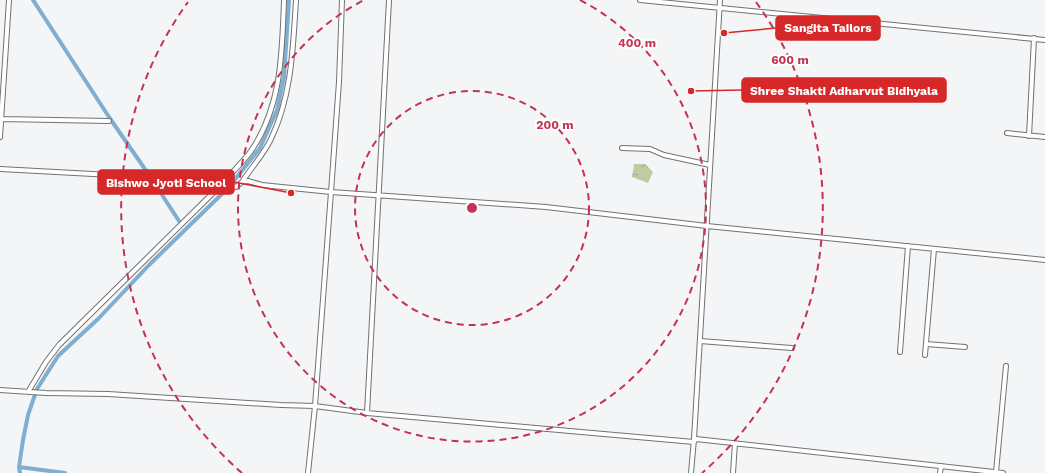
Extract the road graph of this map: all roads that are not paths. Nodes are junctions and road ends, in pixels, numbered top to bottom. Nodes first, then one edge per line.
1 (9, 0) edge
2 (284, 0) edge
3 (296, 0) edge
4 (342, 0) edge
5 (389, 0) edge
6 (640, 0) edge
7 (648, 0) edge
8 (720, 0) edge
9 (719, 8) junction
10 (1034, 38) junction
11 (1045, 40) edge
12 (1, 119) junction
13 (109, 121) dead end
14 (1007, 134) dead end
15 (1029, 136) junction
16 (0, 137) edge
17 (1045, 137) edge
18 (622, 148) dead end
19 (710, 165) junction
20 (0, 169) edge
21 (225, 182) junction
22 (242, 182) junction
23 (331, 192) junction
24 (378, 194) junction
25 (706, 226) junction
26 (908, 246) junction
27 (934, 249) junction
28 (1045, 260) edge
29 (700, 340) junction
30 (926, 344) junction
31 (965, 347) dead end
32 (792, 348) dead end
33 (900, 352) dead end
34 (925, 355) dead end
35 (1006, 366) dead end
36 (0, 390) edge
37 (30, 392) junction
38 (315, 406) junction
39 (367, 413) junction
40 (694, 442) junction
41 (735, 443) junction
42 (941, 466) junction
43 (996, 472) edge
44 (308, 473) edge
45 (691, 473) edge
46 (733, 473) edge
47 (940, 473) edge
48 (1003, 473) edge

1 - 12 street
2 - 21 street
3 - 22 street
4 - 23 street
5 - 24 street
6 - 7 street
7 - 9 street
8 - 9 street
9 - 10 street
9 - 19 street
10 - 11 street
10 - 15 street
12 - 13 street
12 - 16 street
14 - 15 street
15 - 17 street
18 - 19 street
19 - 25 street
20 - 21 street
21 - 22 street
21 - 37 street
22 - 23 street
23 - 24 street
23 - 38 street
24 - 25 street
24 - 39 street
25 - 26 street
25 - 29 street
26 - 27 street
26 - 33 street
27 - 28 street
27 - 30 street
29 - 32 street
29 - 40 street
30 - 31 street
30 - 34 street
35 - 43 street
36 - 37 street
37 - 38 street
38 - 39 street
38 - 44 street
39 - 40 street
40 - 41 street
40 - 45 street
41 - 42 street
41 - 46 street
42 - 43 street
42 - 47 street
43 - 48 street

